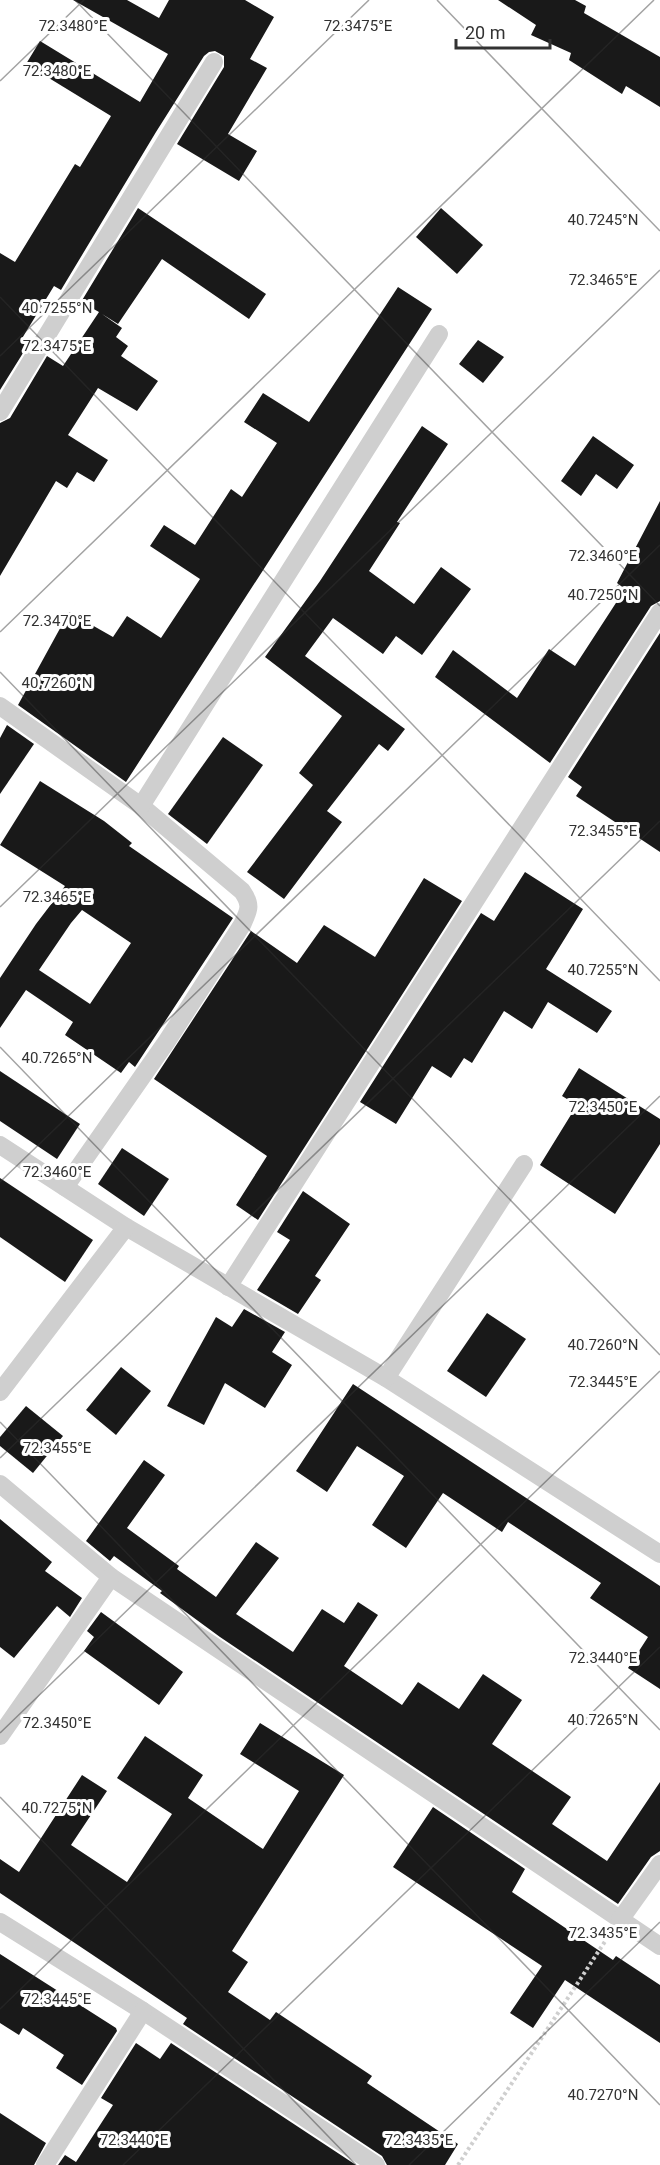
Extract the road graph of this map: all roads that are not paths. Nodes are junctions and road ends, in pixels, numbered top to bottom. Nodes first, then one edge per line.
1 (214, 62) dead end
2 (439, 334) dead end
3 (0, 412) edge
4 (660, 612) edge
5 (0, 706) edge
6 (141, 806) junction
7 (0, 1145) edge
8 (524, 1164) dead end
9 (65, 1187) junction
10 (126, 1227) junction
11 (228, 1287) junction
12 (386, 1378) junction
13 (0, 1392) edge
14 (0, 1484) edge
15 (660, 1554) edge
16 (111, 1577) junction
17 (0, 1736) edge
18 (660, 1864) edge
19 (620, 1920) junction
20 (0, 1922) edge
21 (660, 1946) edge
22 (142, 2011) junction
23 (45, 2165) edge
24 (376, 2165) edge

1 - 3 lane
2 - 6 lane
4 - 11 lane
5 - 6 lane
6 - 9 lane
7 - 9 lane
8 - 12 lane
9 - 10 lane
10 - 11 lane
10 - 13 lane
11 - 12 lane
12 - 15 lane
14 - 16 lane
16 - 17 lane
16 - 19 lane
18 - 19 lane
19 - 21 lane
20 - 22 lane
22 - 23 lane
22 - 24 lane

